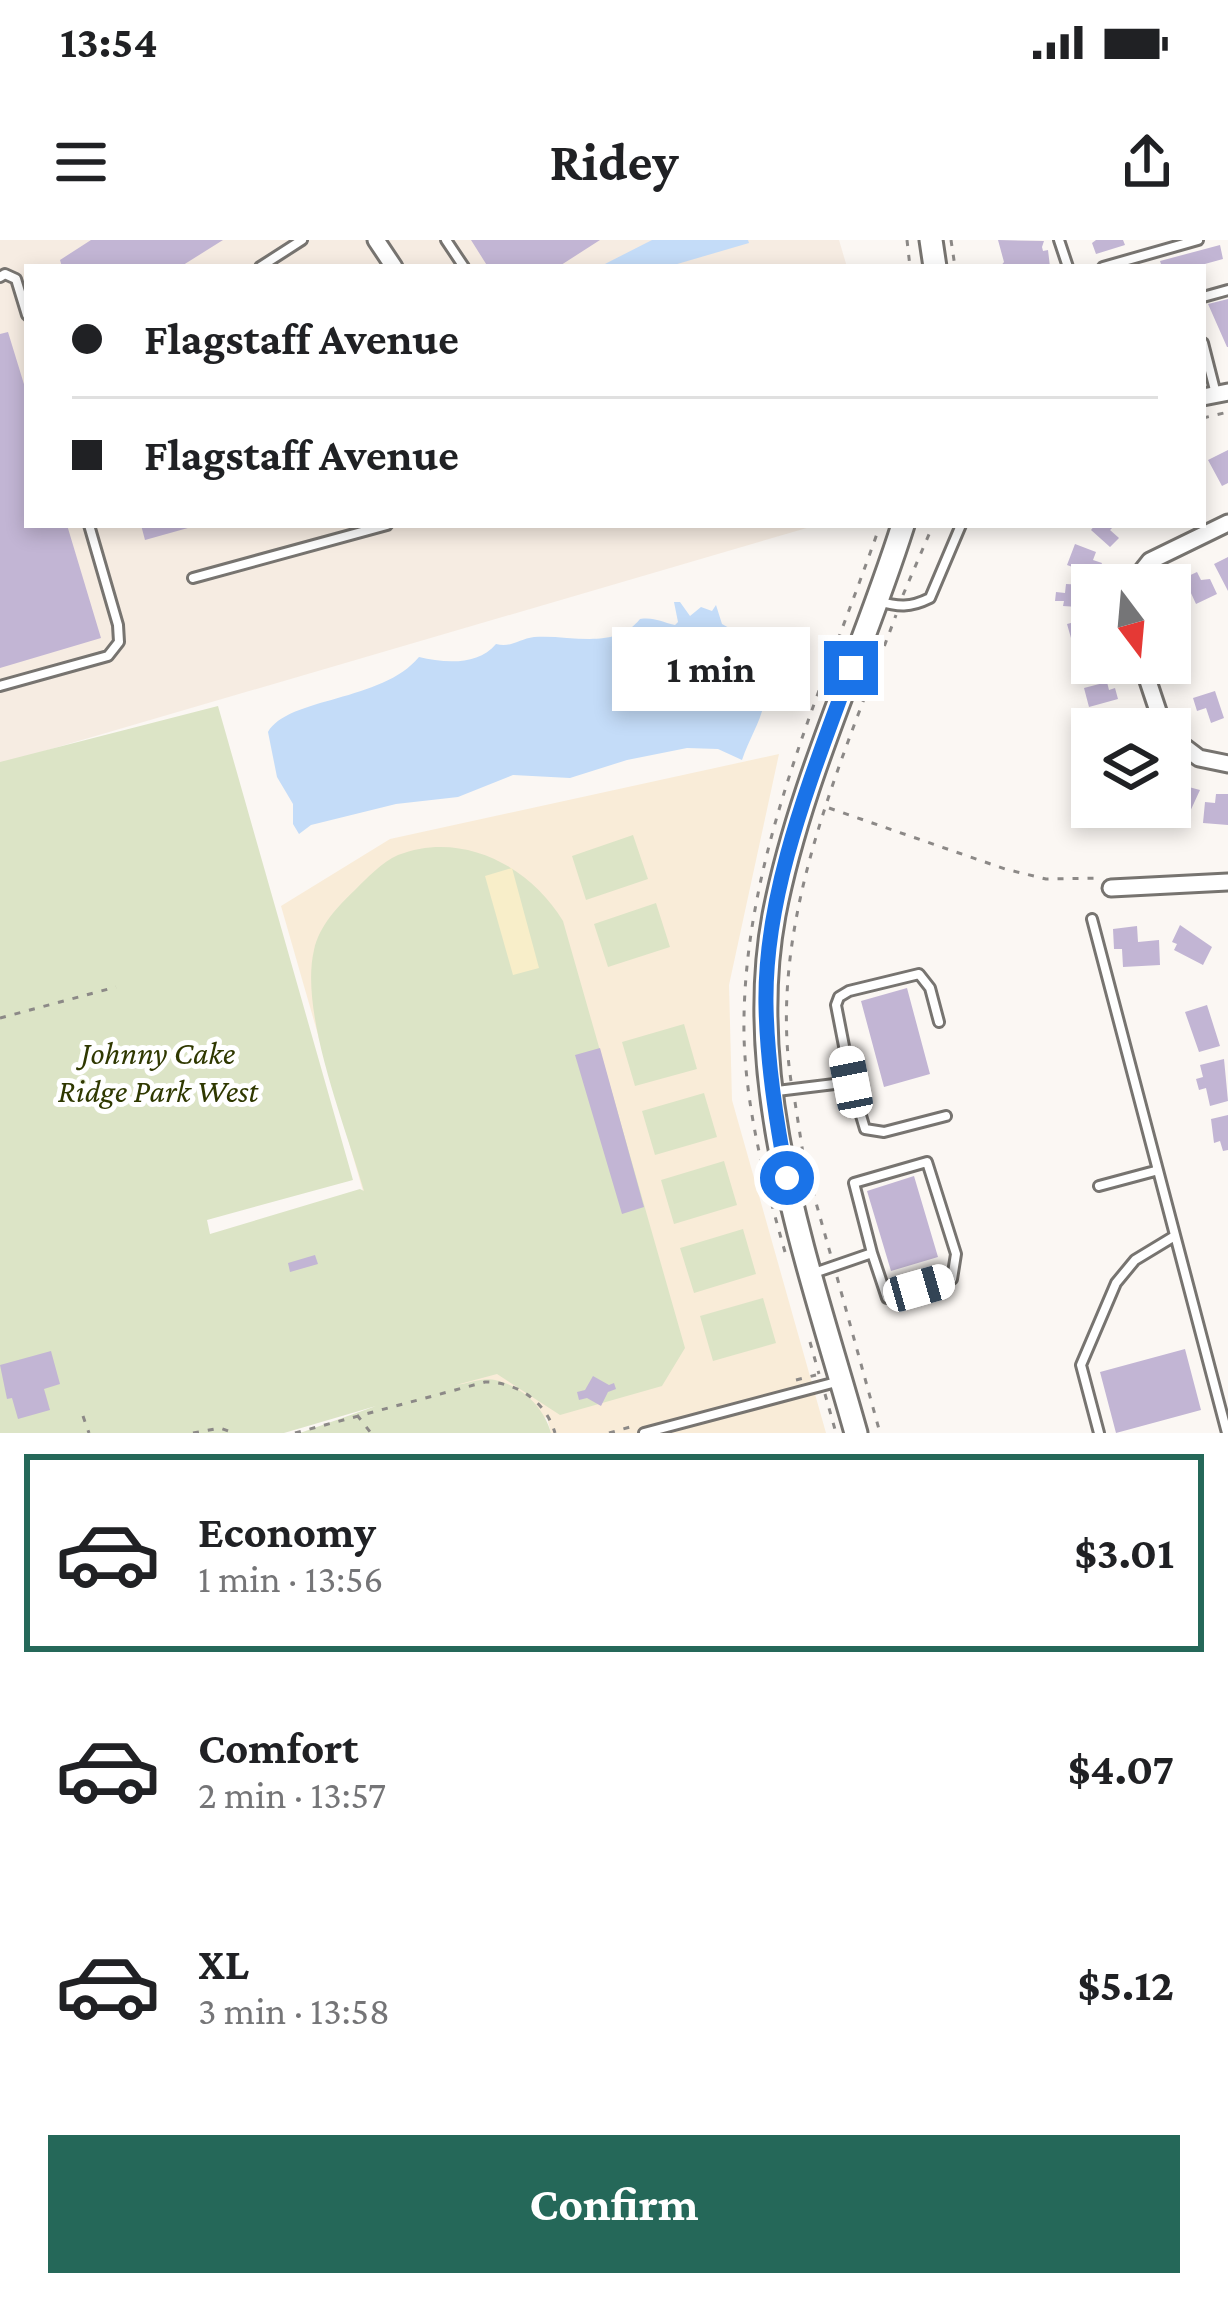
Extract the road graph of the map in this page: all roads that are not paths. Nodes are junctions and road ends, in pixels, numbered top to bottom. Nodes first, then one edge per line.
1 (302, 240) edge
2 (1198, 240) edge
3 (265, 264) edge
4 (1113, 264) edge
5 (0, 277) edge
6 (24, 305) edge
7 (1206, 355) edge
8 (1216, 395) edge
9 (1228, 523) edge
10 (90, 528) edge
11 (376, 528) edge
12 (902, 528) edge
13 (961, 528) edge
14 (1148, 564) edge
15 (193, 578) dead end
16 (876, 601) junction
17 (0, 686) edge
18 (1191, 752) edge
19 (1228, 764) edge
20 (1228, 882) edge
21 (1108, 883) road end
22 (1092, 920) dead end
23 (939, 1022) dead end
24 (851, 1082) junction
25 (783, 1090) junction
26 (946, 1116) dead end
27 (1156, 1171) junction
28 (1099, 1186) dead end
29 (1173, 1237) junction
30 (872, 1253) junction
31 (823, 1270) junction
32 (832, 1383) junction
33 (644, 1433) edge
34 (856, 1433) edge
35 (1099, 1433) edge
36 (1227, 1433) edge

1 - 3 lane
2 - 4 lane
5 - 6 lane
7 - 8 lane
9 - 14 street
10 - 17 lane
11 - 15 lane
12 - 16 street
13 - 16 lane
16 - 25 street
18 - 19 street
20 - 21 street
22 - 27 lane
23 - 24 lane
24 - 25 lane
24 - 26 lane
25 - 31 street
27 - 28 lane
27 - 29 lane
29 - 35 lane
29 - 36 lane
30 - 30 lane
30 - 31 lane
31 - 32 street
32 - 33 lane
32 - 34 street

